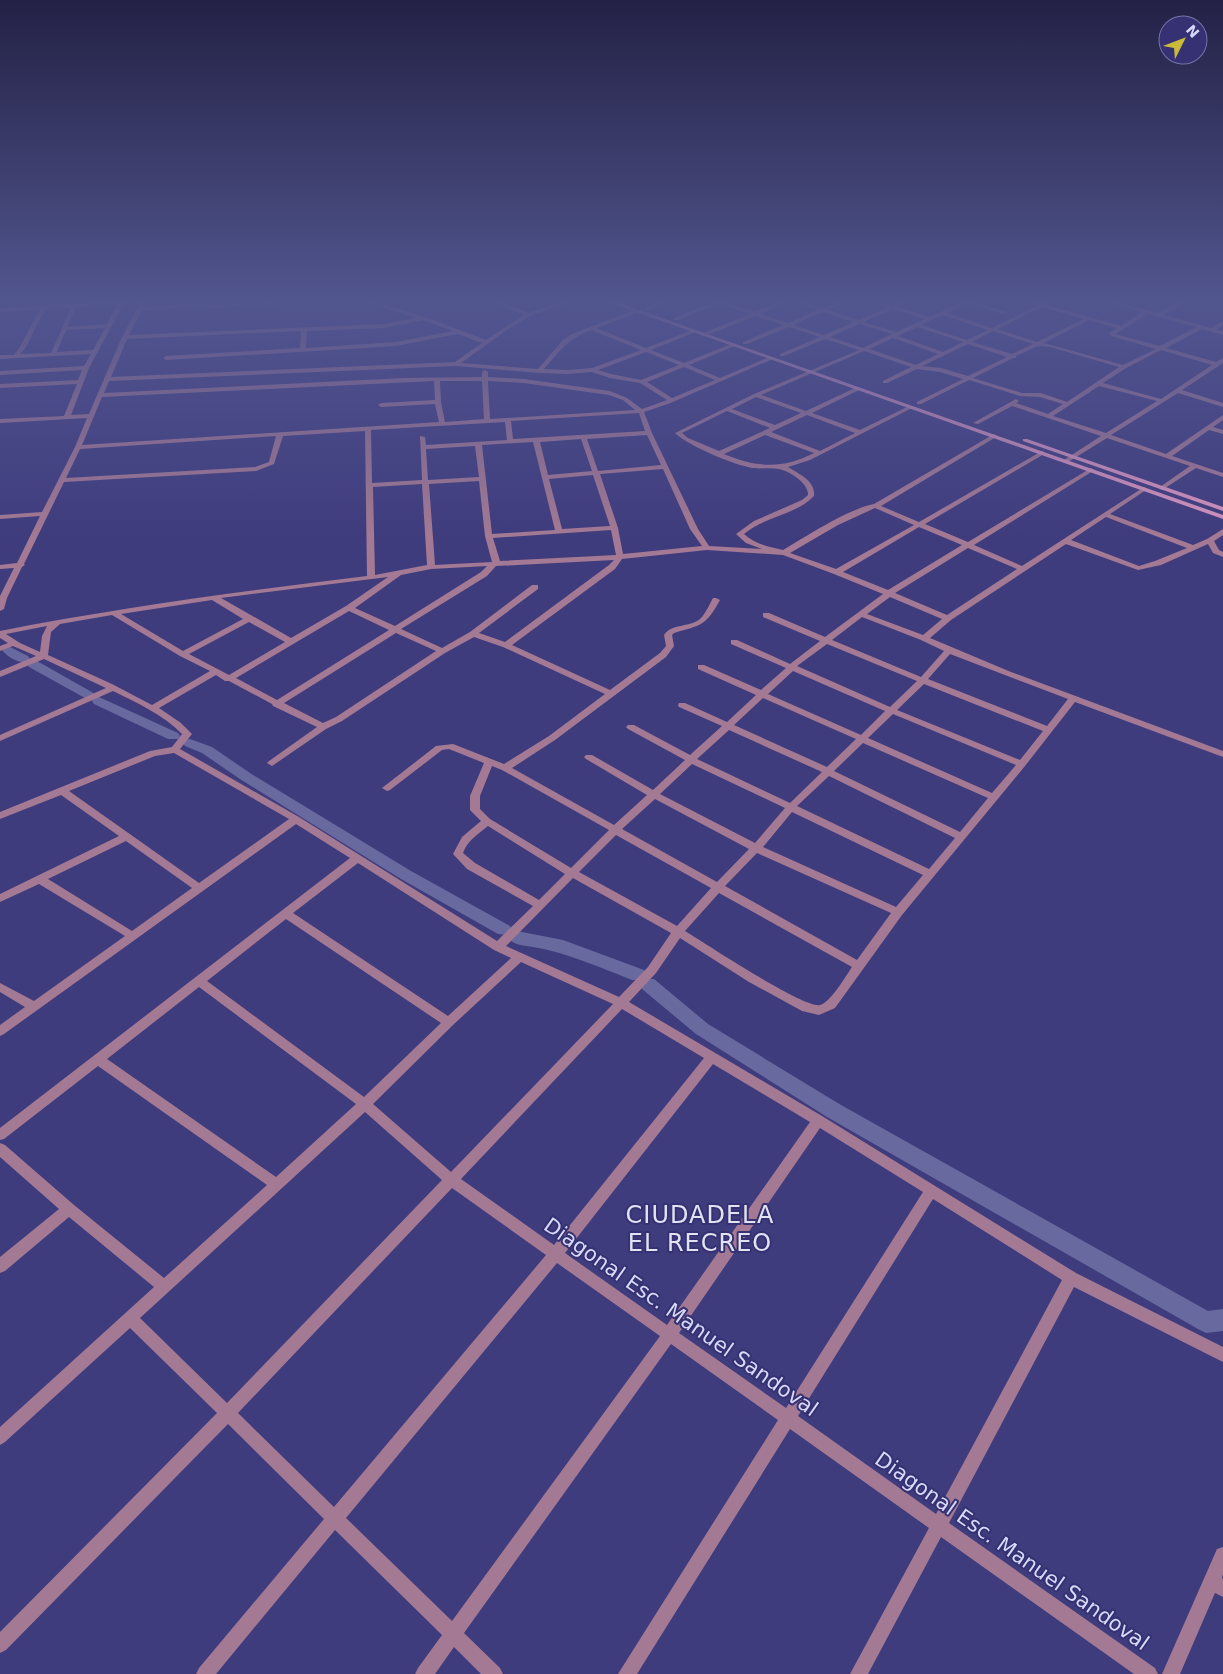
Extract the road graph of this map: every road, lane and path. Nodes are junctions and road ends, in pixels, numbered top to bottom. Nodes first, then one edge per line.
1 (81, 381) edge
2 (106, 381) edge
3 (311, 381) edge
4 (379, 381) edge
5 (437, 381) edge
6 (486, 381) edge
7 (525, 381) edge
8 (637, 381) edge
9 (713, 381) edge
10 (789, 381) edge
11 (837, 381) edge
12 (857, 381) edge
13 (966, 381) edge
14 (977, 381) edge
15 (1104, 381) edge
16 (1193, 381) edge
17 (642, 382) joint
18 (338, 383) joint
19 (1100, 384) junction
20 (80, 385) junction
21 (310, 385) junction
22 (0, 386) edge
23 (857, 388) junction
24 (1179, 391) junction
25 (0, 392) edge
26 (101, 395) junction
27 (756, 395) junction
28 (1022, 395) junction
29 (671, 400) junction
30 (438, 402) junction
31 (1162, 402) junction
32 (920, 403) junction
33 (1012, 404) junction
34 (1068, 404) junction
35 (380, 405) dead end
36 (1223, 405) edge
37 (911, 407) junction
38 (727, 408) junction
39 (641, 411) junction
40 (806, 413) junction
41 (92, 416) junction
42 (1049, 416) junction
43 (67, 417) junction
44 (1223, 417) edge
45 (487, 419) junction
46 (508, 419) junction
47 (0, 421) edge
48 (442, 422) junction
49 (976, 423) junction
50 (368, 428) junction
51 (776, 428) junction
52 (1210, 428) junction
53 (860, 432) junction
54 (1223, 432) edge
55 (649, 433) junction
56 (767, 433) junction
57 (280, 435) junction
58 (994, 436) junction
59 (1108, 436) junction
60 (422, 437) dead end
61 (584, 438) junction
62 (536, 440) junction
63 (510, 441) junction
64 (478, 443) junction
65 (423, 447) junction
66 (78, 448) junction
67 (820, 453) junction
68 (1042, 453) junction
69 (719, 454) junction
70 (1167, 456) junction
71 (1074, 457) junction
72 (1066, 462) junction
73 (1195, 466) junction
74 (665, 467) junction
75 (782, 467) junction
76 (1090, 470) junction
77 (595, 473) junction
78 (1223, 475) edge
79 (545, 477) junction
80 (482, 479) junction
81 (61, 480) junction
82 (425, 482) junction
83 (368, 485) junction
84 (1162, 488) junction
85 (1144, 489) junction
86 (876, 506) junction
87 (1223, 508) edge
88 (44, 514) junction
89 (1106, 515) junction
90 (0, 517) edge
91 (1223, 517) edge
92 (921, 525) junction
93 (614, 528) junction
94 (1223, 531) edge
95 (559, 532) junction
96 (489, 536) junction
97 (1066, 541) junction
98 (1210, 541) junction
99 (967, 546) junction
100 (706, 548) junction
101 (1193, 548) junction
102 (784, 553) junction
103 (1223, 555) edge
104 (620, 557) junction
105 (496, 562) junction
106 (21, 565) junction
107 (0, 567) edge
108 (431, 567) junction
109 (1024, 569) junction
110 (837, 572) junction
111 (399, 574) junction
112 (371, 578) junction
113 (535, 587) dead end
114 (888, 594) junction
115 (213, 597) junction
116 (716, 600) dead end
117 (350, 608) junction
118 (0, 609) edge
119 (113, 612) junction
120 (861, 614) junction
121 (766, 615) dead end
122 (948, 618) junction
123 (249, 619) junction
124 (60, 621) junction
125 (397, 629) junction
126 (0, 633) edge
127 (473, 634) junction
128 (924, 638) junction
129 (826, 641) junction
130 (14, 642) junction
131 (292, 642) junction
132 (734, 642) dead end
133 (506, 645) junction
134 (0, 649) edge
135 (442, 650) junction
136 (949, 650) junction
137 (183, 654) junction
138 (44, 656) junction
139 (701, 667) dead end
140 (792, 667) junction
141 (216, 671) junction
142 (0, 674) edge
143 (228, 679) junction
144 (922, 680) junction
145 (113, 688) junction
146 (611, 694) junction
147 (761, 696) junction
148 (1073, 698) junction
149 (276, 704) junction
150 (682, 705) dead end
151 (153, 708) junction
152 (890, 710) junction
153 (631, 727) dead end
154 (728, 727) junction
155 (323, 728) junction
156 (1048, 730) junction
157 (0, 738) edge
158 (862, 739) junction
159 (178, 747) junction
160 (1223, 754) edge
161 (588, 757) dead end
162 (692, 760) junction
163 (489, 761) junction
164 (272, 763) dead end
165 (1022, 764) junction
166 (505, 768) junction
167 (829, 772) junction
168 (387, 788) dead end
169 (61, 790) junction
170 (655, 795) junction
171 (993, 797) junction
172 (791, 808) junction
173 (0, 816) edge
174 (296, 819) junction
175 (487, 820) junction
176 (616, 828) junction
177 (126, 837) junction
178 (962, 837) junction
179 (756, 848) junction
180 (356, 859) junction
181 (572, 873) junction
182 (931, 874) junction
183 (39, 879) junction
184 (718, 887) junction
185 (200, 889) junction
186 (0, 898) edge
187 (540, 905) junction
188 (898, 912) junction
189 (286, 914) junction
190 (678, 932) junction
191 (133, 936) junction
192 (498, 947) junction
193 (519, 957) junction
194 (859, 966) junction
195 (199, 981) junction
196 (0, 987) edge
197 (621, 1003) junction
198 (34, 1006) junction
199 (449, 1022) junction
200 (0, 1030) edge
201 (711, 1058) junction
202 (98, 1059) junction
203 (365, 1104) junction
204 (818, 1120) junction
205 (0, 1135) edge
206 (0, 1149) edge
207 (451, 1180) junction
208 (277, 1185) junction
209 (931, 1191) junction
210 (69, 1209) junction
211 (555, 1254) junction
212 (0, 1266) edge
213 (1071, 1278) junction
214 (164, 1287) junction
215 (130, 1318) junction
216 (670, 1335) junction
217 (1223, 1355) edge
218 (228, 1414) junction
219 (788, 1420) junction
220 (0, 1437) edge
221 (334, 1518) junction
222 (940, 1524) junction
223 (1223, 1555) edge
224 (1218, 1585) edge
225 (453, 1634) junction
226 (0, 1644) edge
227 (205, 1674) edge
228 (424, 1674) edge
229 (494, 1674) edge
230 (627, 1674) edge
231 (859, 1674) edge
232 (1149, 1674) edge
233 (1171, 1674) edge

1 - 20 street
2 - 26 street
3 - 21 street
4 - 18 street
5 - 30 street
6 - 45 street
7 - 39 street
8 - 17 street
9 - 29 street
10 - 27 street
11 - 23 street
12 - 32 street
13 - 32 street
14 - 28 street
15 - 19 street
16 - 24 street
17 - 29 street
18 - 21 street
19 - 31 street
19 - 34 street
20 - 22 street
20 - 25 street
20 - 43 street
21 - 26 street
23 - 37 street
23 - 40 street
24 - 31 street
24 - 36 street
26 - 41 street
27 - 38 street
27 - 40 street
28 - 33 street
28 - 34 street
29 - 39 street
30 - 35 street
30 - 48 street
31 - 59 street
32 - 49 street
33 - 42 street
33 - 49 street
34 - 42 street
37 - 53 street
37 - 58 street
38 - 51 street
38 - 69 street
39 - 46 street
39 - 55 street
40 - 51 street
40 - 53 street
41 - 43 street
41 - 66 street
42 - 59 street
43 - 47 street
44 - 52 street
45 - 46 street
45 - 48 street
46 - 63 street
48 - 50 street
49 - 71 street
50 - 57 street
50 - 83 street
51 - 56 street
52 - 54 street
52 - 70 street
53 - 67 street
55 - 61 street
55 - 74 street
56 - 67 street
56 - 69 street
57 - 66 street
57 - 81 street
58 - 68 street
58 - 86 street
59 - 70 street
59 - 71 street
60 - 65 street
61 - 62 street
61 - 77 street
62 - 63 street
62 - 79 street
63 - 64 street
64 - 65 street
64 - 80 street
65 - 82 street
66 - 81 street
67 - 75 street
68 - 72 street
68 - 92 street
69 - 75 street
70 - 73 street
71 - 72 street
71 - 84 street
72 - 76 street
73 - 78 street
73 - 84 street
74 - 77 street
74 - 100 street
75 - 102 street
76 - 85 street
76 - 99 street
77 - 79 street
77 - 93 street
79 - 95 street
80 - 82 street
80 - 96 street
81 - 88 street
82 - 83 street
82 - 108 street
83 - 112 street
84 - 87 street
85 - 89 street
85 - 91 street
86 - 92 street
86 - 102 street
88 - 90 street
88 - 106 street
89 - 97 street
89 - 101 street
92 - 99 street
92 - 110 street
93 - 95 street
93 - 104 street
94 - 98 street
95 - 96 street
96 - 105 street
97 - 101 street
97 - 109 street
98 - 101 street
98 - 103 street
99 - 109 street
99 - 114 street
100 - 102 street
100 - 104 street
102 - 110 street
104 - 105 street
104 - 133 street
105 - 108 street
105 - 125 street
106 - 107 street
106 - 118 street
108 - 111 street
109 - 122 street
110 - 114 street
111 - 112 street
111 - 117 street
112 - 115 street
113 - 127 street
114 - 120 street
114 - 122 street
115 - 119 street
115 - 123 street
116 - 146 street
117 - 125 street
117 - 131 street
119 - 124 street
119 - 137 street
120 - 128 street
120 - 129 street
121 - 129 street
122 - 128 street
123 - 131 street
123 - 137 street
124 - 126 street
124 - 138 street
125 - 135 street
125 - 149 street
126 - 130 street
127 - 133 street
127 - 135 street
128 - 136 street
129 - 140 street
129 - 144 street
130 - 134 street
130 - 138 street
131 - 143 street
132 - 140 street
133 - 146 street
135 - 155 street
136 - 144 street
136 - 148 street
137 - 141 street
138 - 142 street
138 - 145 street
139 - 147 street
140 - 147 street
140 - 152 street
141 - 143 street
141 - 151 street
143 - 149 street
144 - 152 street
144 - 156 street
145 - 151 street
145 - 157 street
146 - 166 street
147 - 154 street
147 - 158 street
148 - 156 street
148 - 160 street
149 - 155 street
150 - 154 street
151 - 159 street
152 - 158 street
152 - 165 street
153 - 162 street
154 - 162 street
154 - 167 street
155 - 164 street
156 - 165 street
158 - 167 street
158 - 171 street
159 - 169 street
159 - 174 street
161 - 170 street
162 - 170 street
162 - 172 street
163 - 166 street
163 - 168 street
163 - 175 street
165 - 171 street
166 - 176 street
167 - 172 street
167 - 178 street
169 - 173 street
169 - 177 street
170 - 176 street
170 - 179 street
171 - 178 street
172 - 179 street
172 - 182 street
174 - 180 street
174 - 185 street
175 - 181 street
175 - 187 street
176 - 181 street
176 - 184 street
177 - 183 street
177 - 185 street
178 - 182 street
179 - 184 street
179 - 188 street
180 - 189 street
180 - 192 street
181 - 187 street
181 - 190 street
182 - 188 street
183 - 186 street
183 - 191 street
184 - 190 street
184 - 194 street
185 - 191 street
187 - 192 street
188 - 194 street
189 - 195 street
189 - 199 street
190 - 194 street
190 - 197 street
191 - 198 street
192 - 193 street
193 - 197 street
193 - 199 street
195 - 202 street
195 - 203 street, Diagonal Esc. Manuel Sandoval
196 - 198 street
197 - 201 street
197 - 207 street
198 - 200 street
199 - 203 street
201 - 204 street
201 - 211 street
202 - 205 street
202 - 208 street
203 - 207 street, Diagonal Esc. Manuel Sandoval
203 - 208 street
204 - 209 street
204 - 216 street
206 - 210 street
207 - 211 street, Diagonal Esc. Manuel Sandoval
207 - 218 street
208 - 214 street
209 - 213 street
209 - 219 street
210 - 212 street
210 - 214 street
211 - 216 street, Diagonal Esc. Manuel Sandoval
211 - 221 street
213 - 217 street
213 - 222 street
214 - 215 street
215 - 218 street
215 - 220 street
216 - 219 street, Diagonal Esc. Manuel Sandoval
216 - 225 street
218 - 221 street
218 - 226 street
219 - 222 street, Diagonal Esc. Manuel Sandoval
219 - 230 street
221 - 225 street
221 - 227 street
222 - 231 street
222 - 232 street, Diagonal Esc. Manuel Sandoval
223 - 224 street
224 - 233 street
225 - 228 street
225 - 229 street

